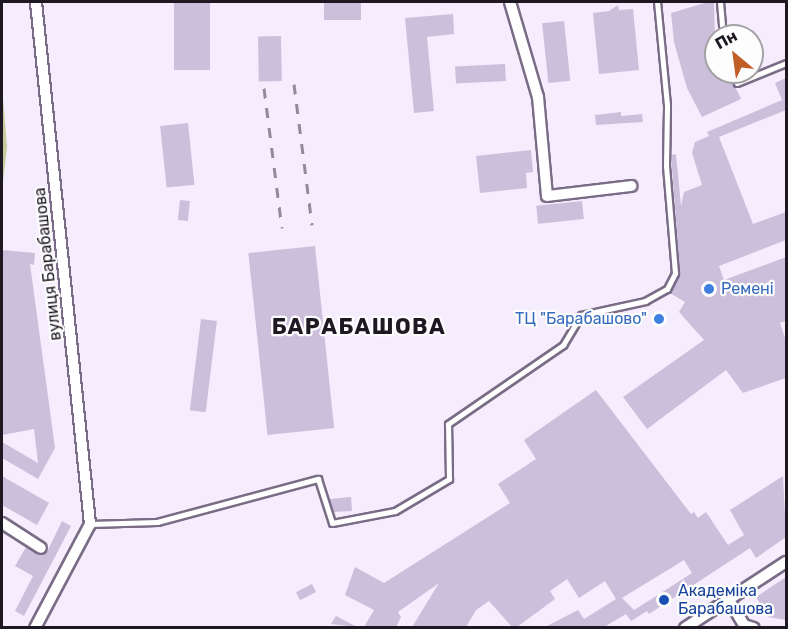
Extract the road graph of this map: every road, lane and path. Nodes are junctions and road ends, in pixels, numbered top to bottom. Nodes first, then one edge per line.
1 (36, 2) edge
2 (510, 2) edge
3 (657, 2) edge
4 (720, 2) edge
5 (722, 24) edge
6 (786, 63) edge
7 (764, 72) edge
8 (631, 186) dead end
9 (2, 523) edge
10 (90, 524) junction
11 (41, 548) dead end
12 (786, 562) edge
13 (729, 600) junction
14 (34, 627) edge
15 (685, 627) edge
16 (754, 627) edge

1 - 10 street, вулиця Барабашова
2 - 8 street
3 - 10 lane
4 - 5 lane
6 - 7 lane
9 - 11 street
10 - 14 street
12 - 13 street
13 - 15 street
13 - 16 street

